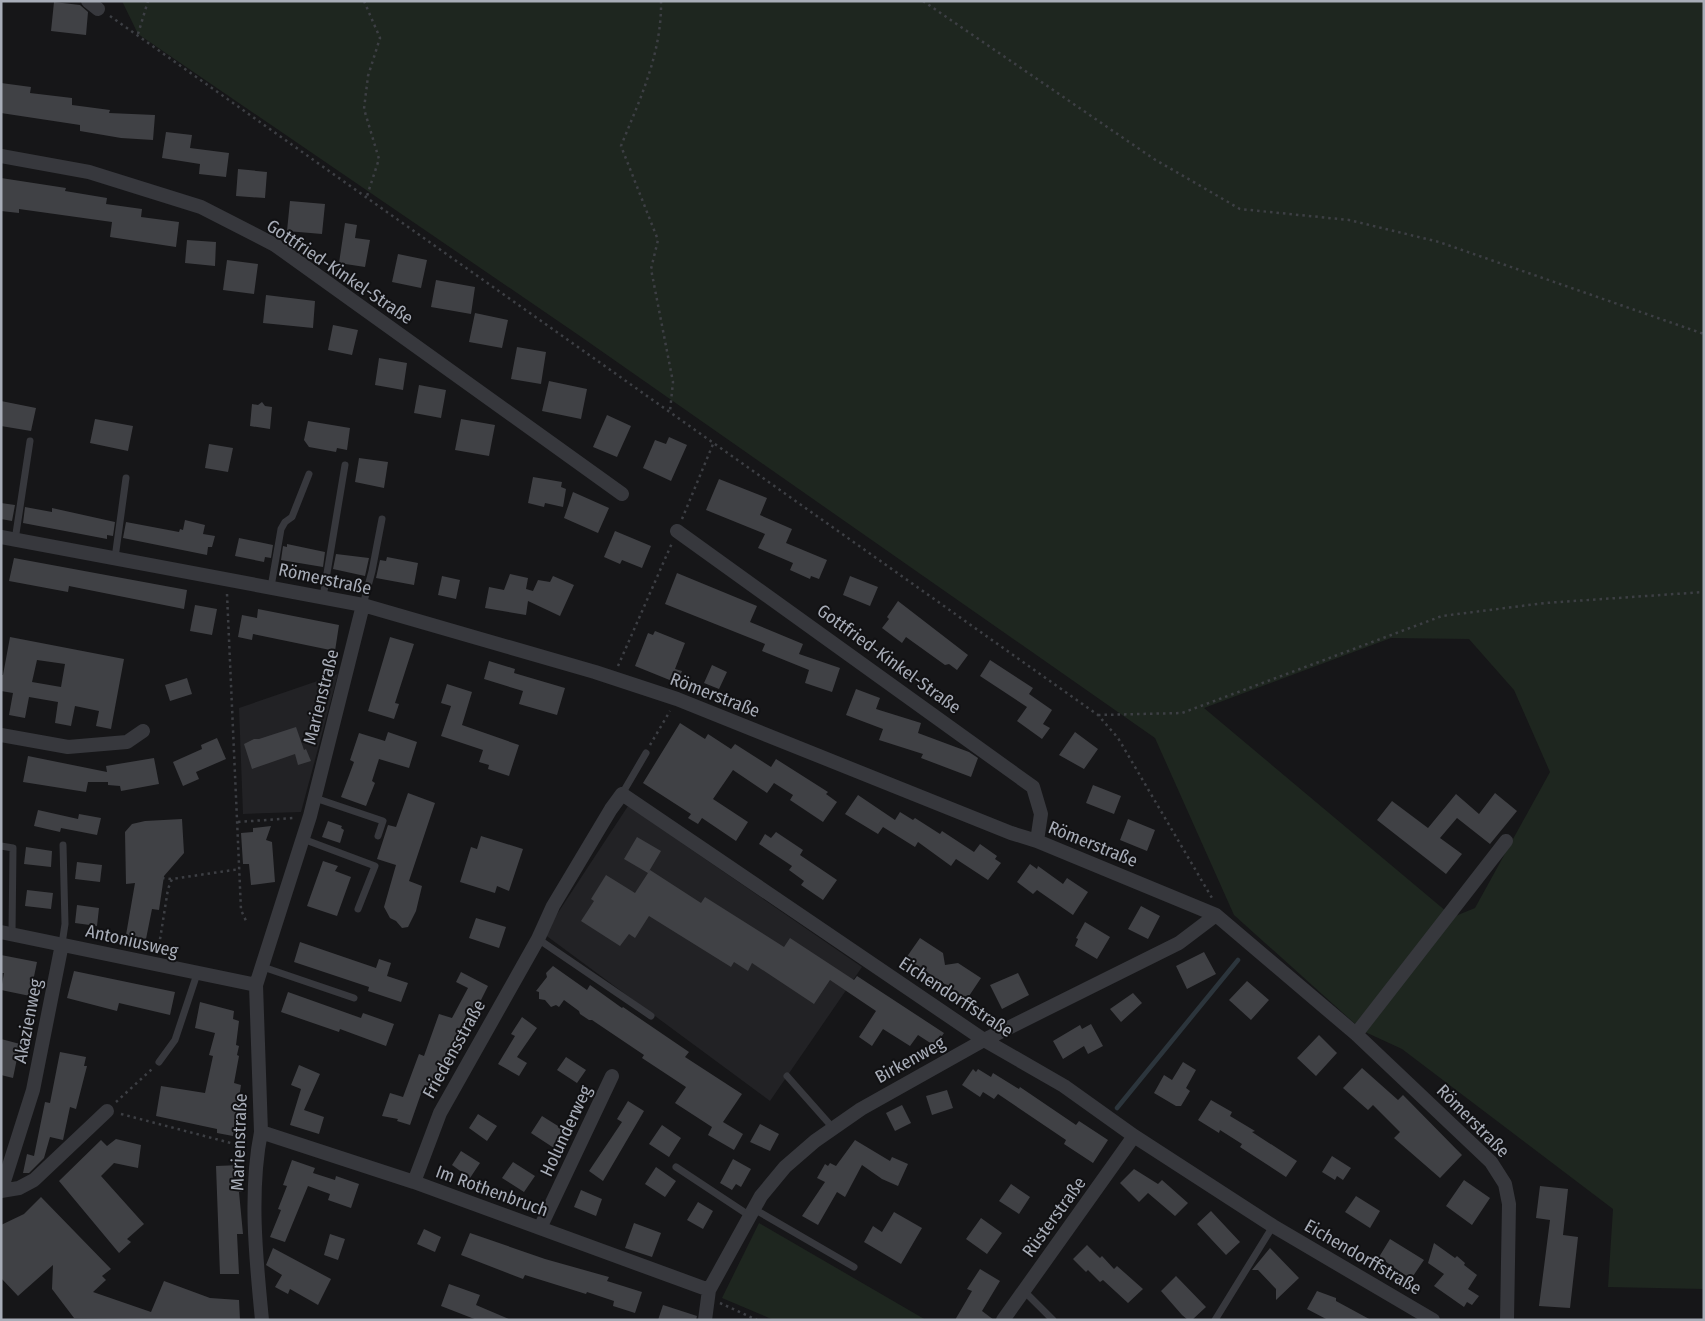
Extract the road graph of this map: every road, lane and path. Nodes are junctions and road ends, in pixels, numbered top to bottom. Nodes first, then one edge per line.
1 (148, 1) edge
2 (364, 1) edge
3 (662, 1) edge
4 (924, 1) edge
5 (93, 5) edge
6 (138, 34) junction
7 (1, 156) edge
8 (367, 196) junction
9 (1704, 334) edge
10 (670, 412) junction
11 (30, 441) dead end
12 (713, 444) junction
13 (345, 465) dead end
14 (309, 474) dead end
15 (126, 478) dead end
16 (622, 494) dead end
17 (382, 518) dead end
18 (677, 532) joint
19 (1, 537) edge
20 (16, 540) junction
21 (667, 555) dead end
22 (115, 558) junction
23 (226, 578) junction
24 (271, 587) junction
25 (1704, 592) edge
26 (323, 597) junction
27 (363, 605) junction
28 (617, 668) dead end
29 (1098, 715) junction
30 (667, 716) dead end
31 (143, 731) dead end
32 (1, 735) edge
33 (646, 753) joint
34 (622, 794) junction
35 (315, 798) junction
36 (310, 816) junction
37 (238, 822) junction
38 (378, 836) dead end
39 (302, 840) junction
40 (1037, 841) junction
41 (1506, 841) dead end
42 (63, 845) dead end
43 (1, 846) edge
44 (240, 869) junction
45 (162, 878) dead end
46 (172, 879) junction
47 (358, 909) dead end
48 (1216, 915) junction
49 (247, 923) dead end
50 (7, 933) edge
51 (538, 939) junction
52 (62, 944) junction
53 (156, 965) junction
54 (260, 966) junction
55 (197, 974) junction
56 (256, 985) junction
57 (354, 998) dead end
58 (651, 1016) dead end
59 (1356, 1034) junction
60 (984, 1040) junction
61 (159, 1062) joint
62 (612, 1076) dead end
63 (787, 1076) dead end
64 (107, 1111) junction
65 (833, 1128) junction
66 (261, 1132) junction
67 (1134, 1136) junction
68 (258, 1150) junction
69 (676, 1167) dead end
70 (414, 1182) junction
71 (1, 1191) edge
72 (752, 1212) junction
73 (1273, 1226) junction
74 (540, 1228) junction
75 (854, 1267) dead end
76 (1024, 1291) junction
77 (708, 1294) junction
78 (262, 1320) edge
79 (705, 1320) edge
80 (757, 1320) edge
81 (1003, 1320) edge
82 (1053, 1320) edge
83 (1215, 1320) edge
84 (1433, 1320) edge
85 (1507, 1320) edge

1 - 6 path
2 - 8 path
3 - 10 path
4 - 9 path
5 - 6 path
6 - 8 path
7 - 16 street, Gottfried-Kinkel-Straße
8 - 10 path
10 - 12 path
11 - 20 lane
12 - 18 path
12 - 29 path
13 - 26 lane
14 - 24 lane
15 - 22 lane
17 - 27 lane
18 - 40 street, Gottfried-Kinkel-Straße
19 - 20 street, Römerstraße
20 - 22 street, Römerstraße
21 - 28 path
22 - 23 street, Römerstraße
23 - 24 street, Römerstraße
23 - 37 path
24 - 26 street, Römerstraße
25 - 29 path
26 - 27 street, Römerstraße
27 - 35 street, Marienstraße
27 - 40 street, Römerstraße
29 - 48 path
30 - 33 path
31 - 32 street
33 - 34 lane
34 - 51 street, Friedensstraße
34 - 60 street, Eichendorffstraße
35 - 36 street, Marienstraße
35 - 38 lane
36 - 37 path
36 - 39 street, Marienstraße
37 - 44 path
39 - 47 lane
39 - 54 street, Marienstraße
40 - 48 street, Römerstraße
41 - 59 street
42 - 52 lane
43 - 50 lane
44 - 46 path
44 - 49 path
45 - 46 path
46 - 53 path
48 - 59 street, Römerstraße
48 - 60 street, Birkenweg
50 - 52 street, Antoniusweg
51 - 58 lane
51 - 70 street, Friedensstraße
52 - 53 street, Antoniusweg
52 - 71 street, Akazienweg
53 - 55 street, Antoniusweg
54 - 56 street, Marienstraße
54 - 57 lane
55 - 56 street, Antoniusweg
55 - 61 lane
56 - 66 street, Marienstraße
59 - 85 street, Römerstraße
60 - 65 street, Birkenweg
60 - 67 street, Eichendorffstraße
61 - 64 path
62 - 74 street, Holunderweg
63 - 65 lane
64 - 68 path
64 - 71 street, Akazienweg
65 - 72 street, Birkenweg
66 - 68 street, Marienstraße
66 - 70 street, Im Rothenbruch
67 - 73 street, Eichendorffstraße
67 - 76 street, Rüsterstraße
68 - 78 street, Marienstraße
69 - 72 lane
70 - 74 street, Im Rothenbruch
72 - 75 lane
72 - 77 street, Birkenweg
73 - 83 lane
73 - 84 street, Eichendorffstraße
74 - 77 street, Im Rothenbruch
76 - 81 street, Rüsterstraße
76 - 82 lane
77 - 79 street, Birkenweg
77 - 80 path

